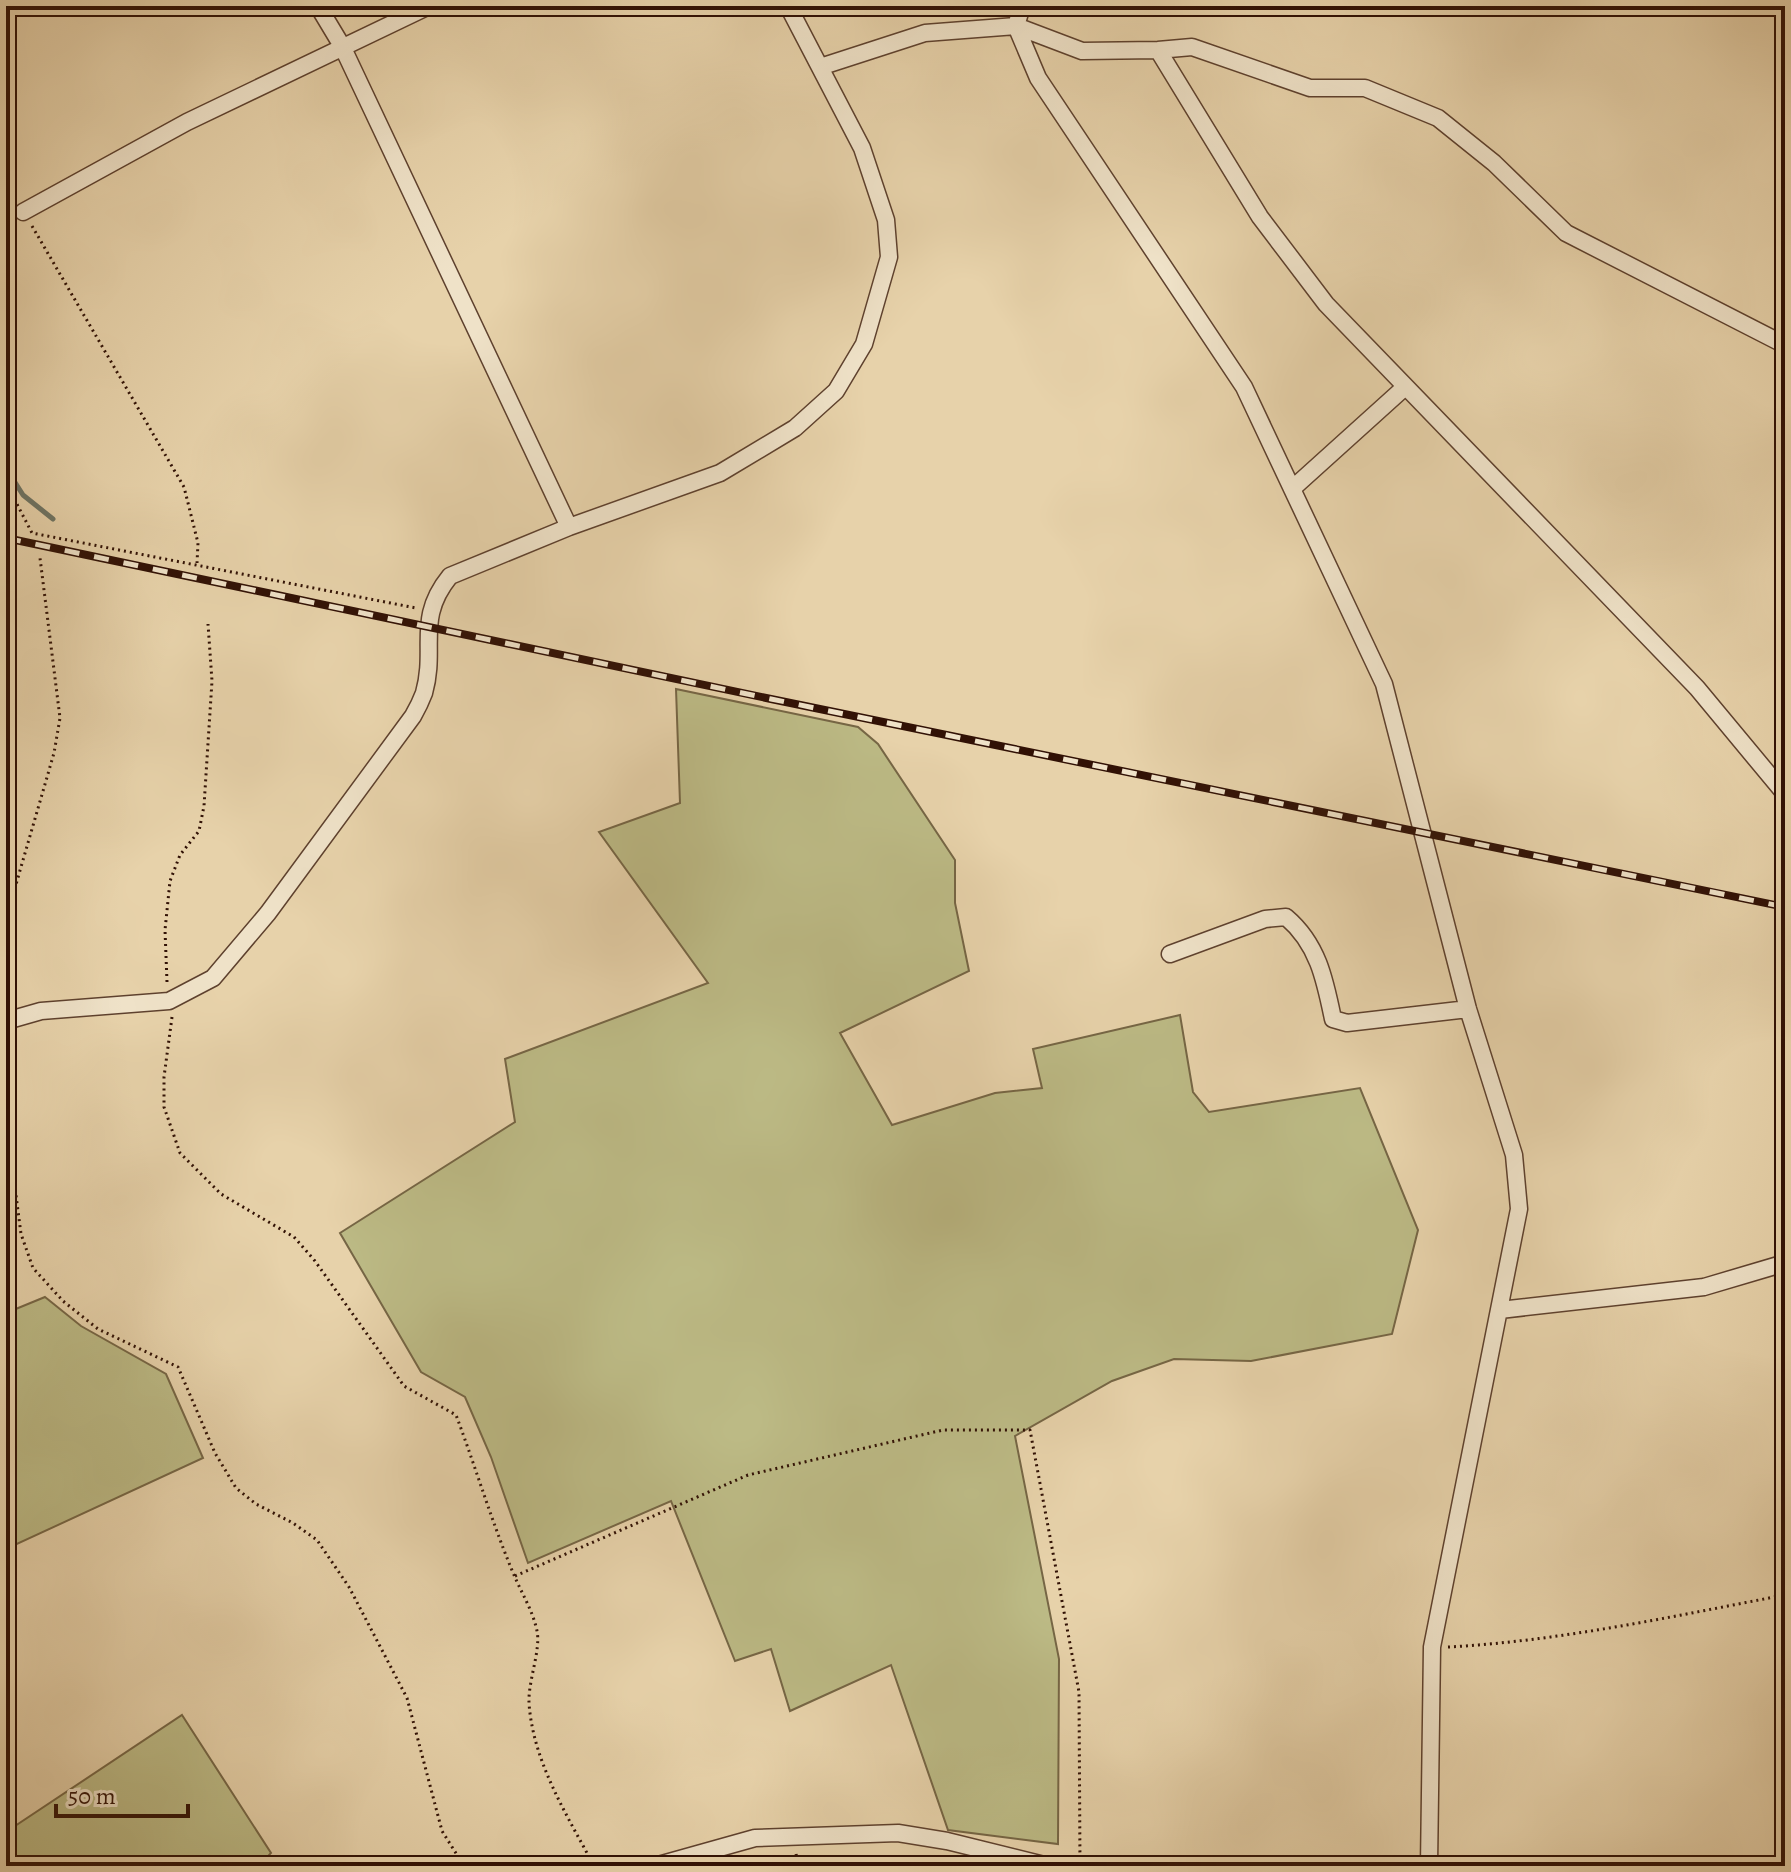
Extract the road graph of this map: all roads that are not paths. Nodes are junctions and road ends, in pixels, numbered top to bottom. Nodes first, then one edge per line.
1 (318, 6) edge
2 (429, 6) edge
3 (788, 6) edge
4 (1022, 6) edge
5 (1016, 26) junction
6 (342, 46) junction
7 (1158, 50) junction
8 (820, 67) junction
9 (23, 212) road end
10 (1785, 345) edge
11 (1405, 387) junction
12 (1292, 489) junction
13 (569, 527) junction
14 (1785, 794) edge
15 (1170, 954) dead end
16 (1468, 1009) junction
17 (9, 1019) edge
18 (1785, 1263) edge
19 (1500, 1310) junction
20 (655, 1866) edge
21 (1048, 1866) edge
22 (1429, 1866) edge

1 - 6 street
2 - 6 street
3 - 8 street
4 - 5 street
5 - 7 street
5 - 8 street
5 - 12 street
6 - 9 street
6 - 13 street
7 - 10 street
7 - 11 street
8 - 13 street
11 - 12 street
11 - 14 street
12 - 16 street
13 - 17 street
15 - 16 street
16 - 19 street
18 - 19 street
19 - 22 street
20 - 21 street

